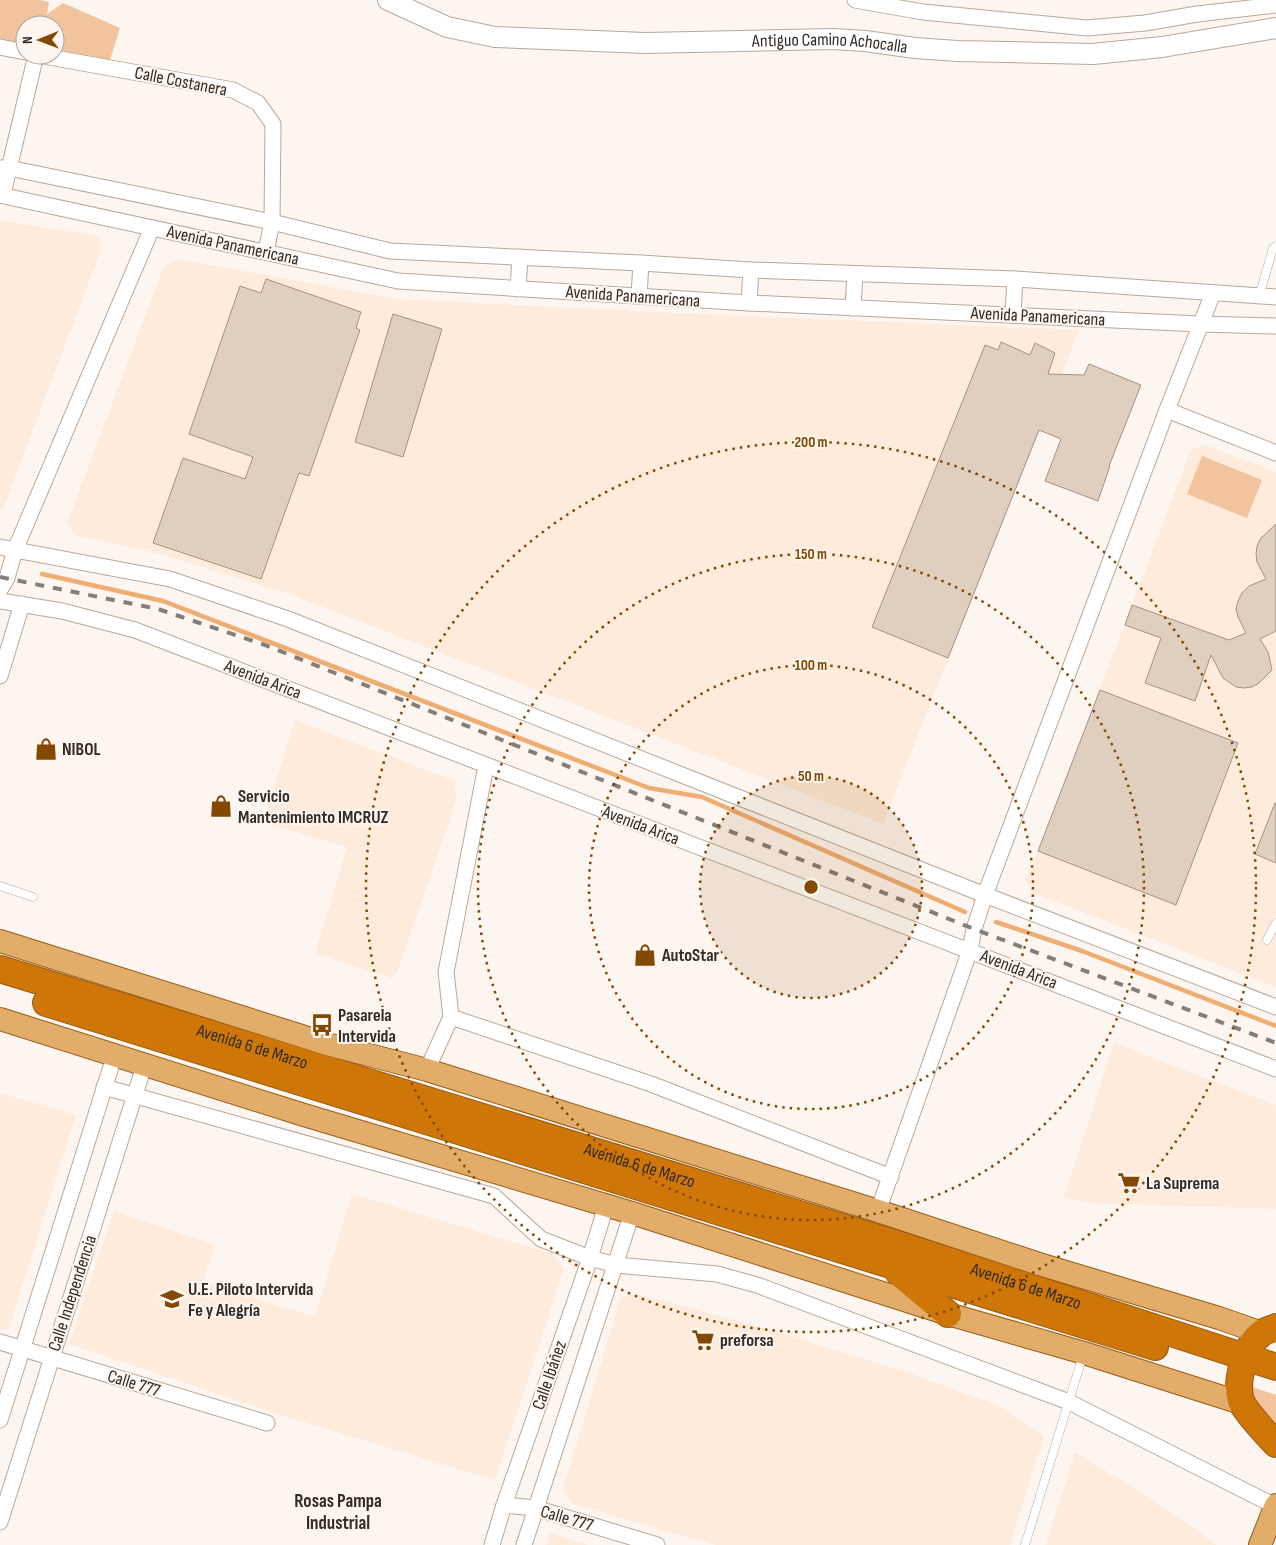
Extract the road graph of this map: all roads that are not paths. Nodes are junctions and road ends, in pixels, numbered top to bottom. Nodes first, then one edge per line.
1 (388, 0) edge
2 (855, 0) edge
3 (1276, 5) edge
4 (1276, 28) edge
5 (0, 47) edge
6 (15, 50) edge
7 (65, 60) edge
8 (34, 65) edge
9 (5, 168) edge
10 (1, 194) edge
11 (272, 222) junction
12 (152, 228) junction
13 (1276, 246) edge
14 (266, 252) junction
15 (390, 252) junction
16 (520, 257) junction
17 (640, 263) junction
18 (751, 270) junction
19 (855, 274) junction
20 (1015, 278) junction
21 (387, 279) junction
22 (518, 289) junction
23 (1213, 293) junction
24 (639, 296) junction
25 (1259, 297) junction
26 (1276, 297) edge
27 (749, 303) junction
28 (853, 308) junction
29 (1013, 315) junction
30 (1200, 324) junction
31 (1276, 326) edge
32 (1167, 410) junction
33 (1276, 453) edge
34 (7, 548) edge
35 (0, 590) edge
36 (0, 601) edge
37 (22, 604) junction
38 (0, 676) edge
39 (486, 766) junction
40 (0, 886) edge
41 (985, 895) junction
42 (33, 897) dead end
43 (1276, 923) edge
44 (1267, 940) dead end
45 (0, 941) edge
46 (970, 950) junction
47 (0, 969) edge
48 (0, 988) edge
49 (1276, 1007) edge
50 (451, 1017) junction
51 (0, 1019) edge
52 (115, 1054) junction
53 (145, 1064) junction
54 (1276, 1068) edge
55 (427, 1070) junction
56 (104, 1087) junction
57 (134, 1096) junction
58 (891, 1177) junction
59 (606, 1206) junction
60 (878, 1211) junction
61 (632, 1213) junction
62 (590, 1258) junction
63 (889, 1264) junction
64 (616, 1266) junction
65 (948, 1314) junction
66 (1269, 1330) edge
67 (0, 1342) edge
68 (22, 1349) junction
69 (1084, 1353) junction
70 (52, 1358) junction
71 (1243, 1365) junction
72 (1276, 1367) edge
73 (1276, 1384) edge
74 (1069, 1402) junction
75 (1242, 1403) junction
76 (0, 1420) edge
77 (267, 1423) dead end
78 (1276, 1444) edge
79 (504, 1505) junction
80 (1276, 1505) edge
81 (535, 1508) junction
82 (0, 1522) edge
83 (492, 1545) edge
84 (524, 1545) edge
85 (657, 1545) edge
86 (1024, 1545) edge
87 (1260, 1545) edge

1 - 4 main road, Antiguo Camino Achocalla
2 - 3 street
5 - 6 street
7 - 11 street, Calle Costanera
8 - 9 street
9 - 10 street
9 - 11 street, Avenida Panamericana
10 - 12 street, Avenida Panamericana
11 - 14 street, Calle Costanera
11 - 15 street, Avenida Panamericana
12 - 14 street, Avenida Panamericana
12 - 34 street
13 - 25 lane
14 - 21 street, Avenida Panamericana
15 - 16 street, Avenida Panamericana
15 - 21 street
16 - 17 street, Avenida Panamericana
16 - 22 street
17 - 18 street, Avenida Panamericana
17 - 24 street
18 - 19 street, Avenida Panamericana
18 - 27 street
19 - 20 street, Avenida Panamericana
19 - 28 street
20 - 23 street, Avenida Panamericana
20 - 29 street
21 - 22 street, Avenida Panamericana
22 - 24 street, Avenida Panamericana
23 - 25 street, Avenida Panamericana
23 - 30 street
24 - 27 street, Avenida Panamericana
25 - 26 street, Avenida Panamericana
27 - 28 street, Avenida Panamericana
28 - 29 street, Avenida Panamericana
29 - 30 street, Avenida Panamericana
30 - 31 street, Avenida Panamericana
30 - 32 street
32 - 33 street
32 - 41 street
34 - 35 street
34 - 41 street
36 - 37 street, Avenida Arica
37 - 38 street
37 - 39 street, Avenida Arica
39 - 46 street, Avenida Arica
39 - 50 street
40 - 42 lane
41 - 46 street
41 - 49 street
43 - 44 lane
45 - 55 main road, Avenida 6 de Marzo
46 - 54 street, Avenida Arica
46 - 58 street
47 - 71 highway, Avenida 6 de Marzo
48 - 63 highway, Avenida 6 de Marzo
50 - 55 street
50 - 58 street
51 - 52 main road
52 - 53 main road
52 - 56 street, Calle Independencia
53 - 57 street, Calle Independencia
53 - 59 main road
55 - 60 main road, Avenida 6 de Marzo
56 - 57 street
56 - 68 street, Calle Independencia
57 - 62 street
57 - 70 street, Calle Independencia
58 - 60 street
59 - 61 main road
59 - 62 street, Calle Ibáñez
60 - 66 main road, Avenida 6 de Marzo
61 - 64 street, Calle Ibáñez
61 - 65 main road
62 - 64 street
62 - 79 street, Calle Ibáñez
63 - 65 highway
63 - 71 highway, Avenida 6 de Marzo
64 - 74 street
64 - 81 street, Calle Ibáñez
65 - 69 main road
66 - 71 highway
67 - 68 street, Calle 777
68 - 70 street, Calle 777
68 - 76 street, Calle Independencia
69 - 74 lane
69 - 75 main road
70 - 77 street, Calle 777
70 - 82 street, Calle Independencia
71 - 72 highway, Avenida 6 de Marzo
71 - 73 highway, Avenida 6 de Marzo
71 - 75 highway
74 - 80 street
74 - 86 lane
75 - 78 highway
79 - 81 street, Calle 777
79 - 83 street, Calle Ibáñez
80 - 87 main road
81 - 84 street, Calle Ibáñez
81 - 85 street, Calle 777

